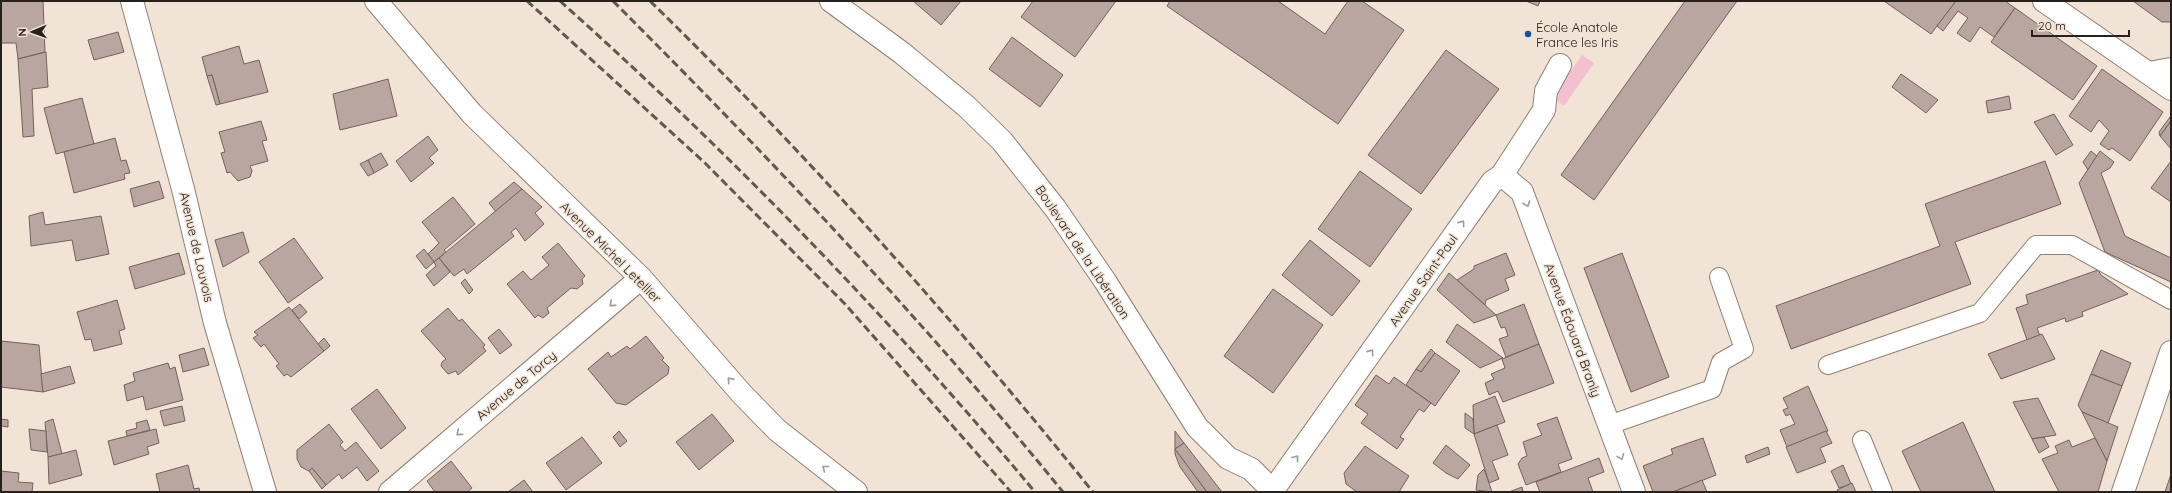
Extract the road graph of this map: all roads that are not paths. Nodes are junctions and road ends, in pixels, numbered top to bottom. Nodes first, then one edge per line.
1 (132, 1) edge
2 (376, 1) edge
3 (831, 1) edge
4 (2044, 1) edge
5 (1560, 65) dead end
6 (2171, 68) edge
7 (2148, 73) junction
8 (2171, 89) edge
9 (1502, 176) junction
10 (1719, 277) dead end
11 (641, 278) junction
12 (2171, 300) edge
13 (2171, 352) edge
14 (1828, 365) dead end
15 (1609, 426) junction
16 (1862, 440) dead end
17 (1274, 491) edge
18 (264, 492) edge
19 (390, 492) edge
20 (856, 492) edge
21 (1634, 492) edge
22 (1883, 492) edge
23 (2123, 492) edge

1 - 18 street, Avenue de Louvois
2 - 11 street, Avenue Michel Letellier
3 - 17 street, Boulevard de la Libération
4 - 7 street
5 - 9 street, Avenue Saint-Paul
6 - 7 street
7 - 8 street
9 -> 15 street, Avenue Édouard Branly
17 -> 9 street, Avenue Saint-Paul
10 - 15 lane
11 -> 19 street, Avenue de Torcy
20 -> 11 street, Avenue Michel Letellier
12 - 14 lane
13 - 23 street
15 -> 21 street, Avenue Édouard Branly
16 - 22 lane

